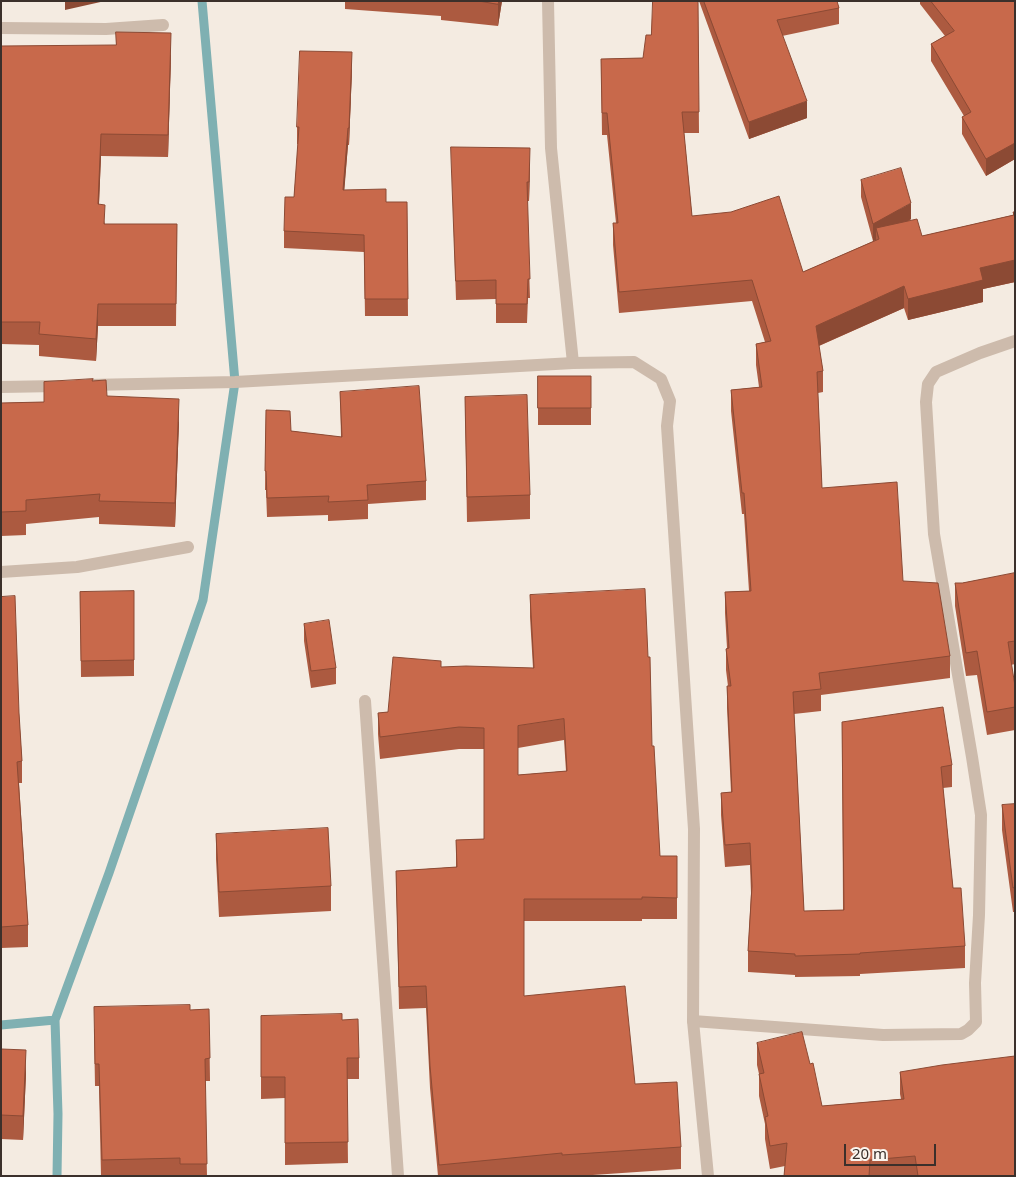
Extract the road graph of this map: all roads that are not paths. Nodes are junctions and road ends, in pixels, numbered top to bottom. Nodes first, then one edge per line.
1 (548, 1) edge
2 (163, 24) dead end
3 (1, 28) edge
4 (1015, 342) edge
5 (573, 363) junction
6 (1, 387) edge
7 (188, 547) dead end
8 (1, 572) edge
9 (365, 701) dead end
10 (693, 1021) junction
11 (398, 1176) edge
12 (708, 1176) edge

1 - 5 street
2 - 3 street
4 - 10 street
5 - 6 street
5 - 10 street
7 - 8 street
9 - 11 street
10 - 12 street

